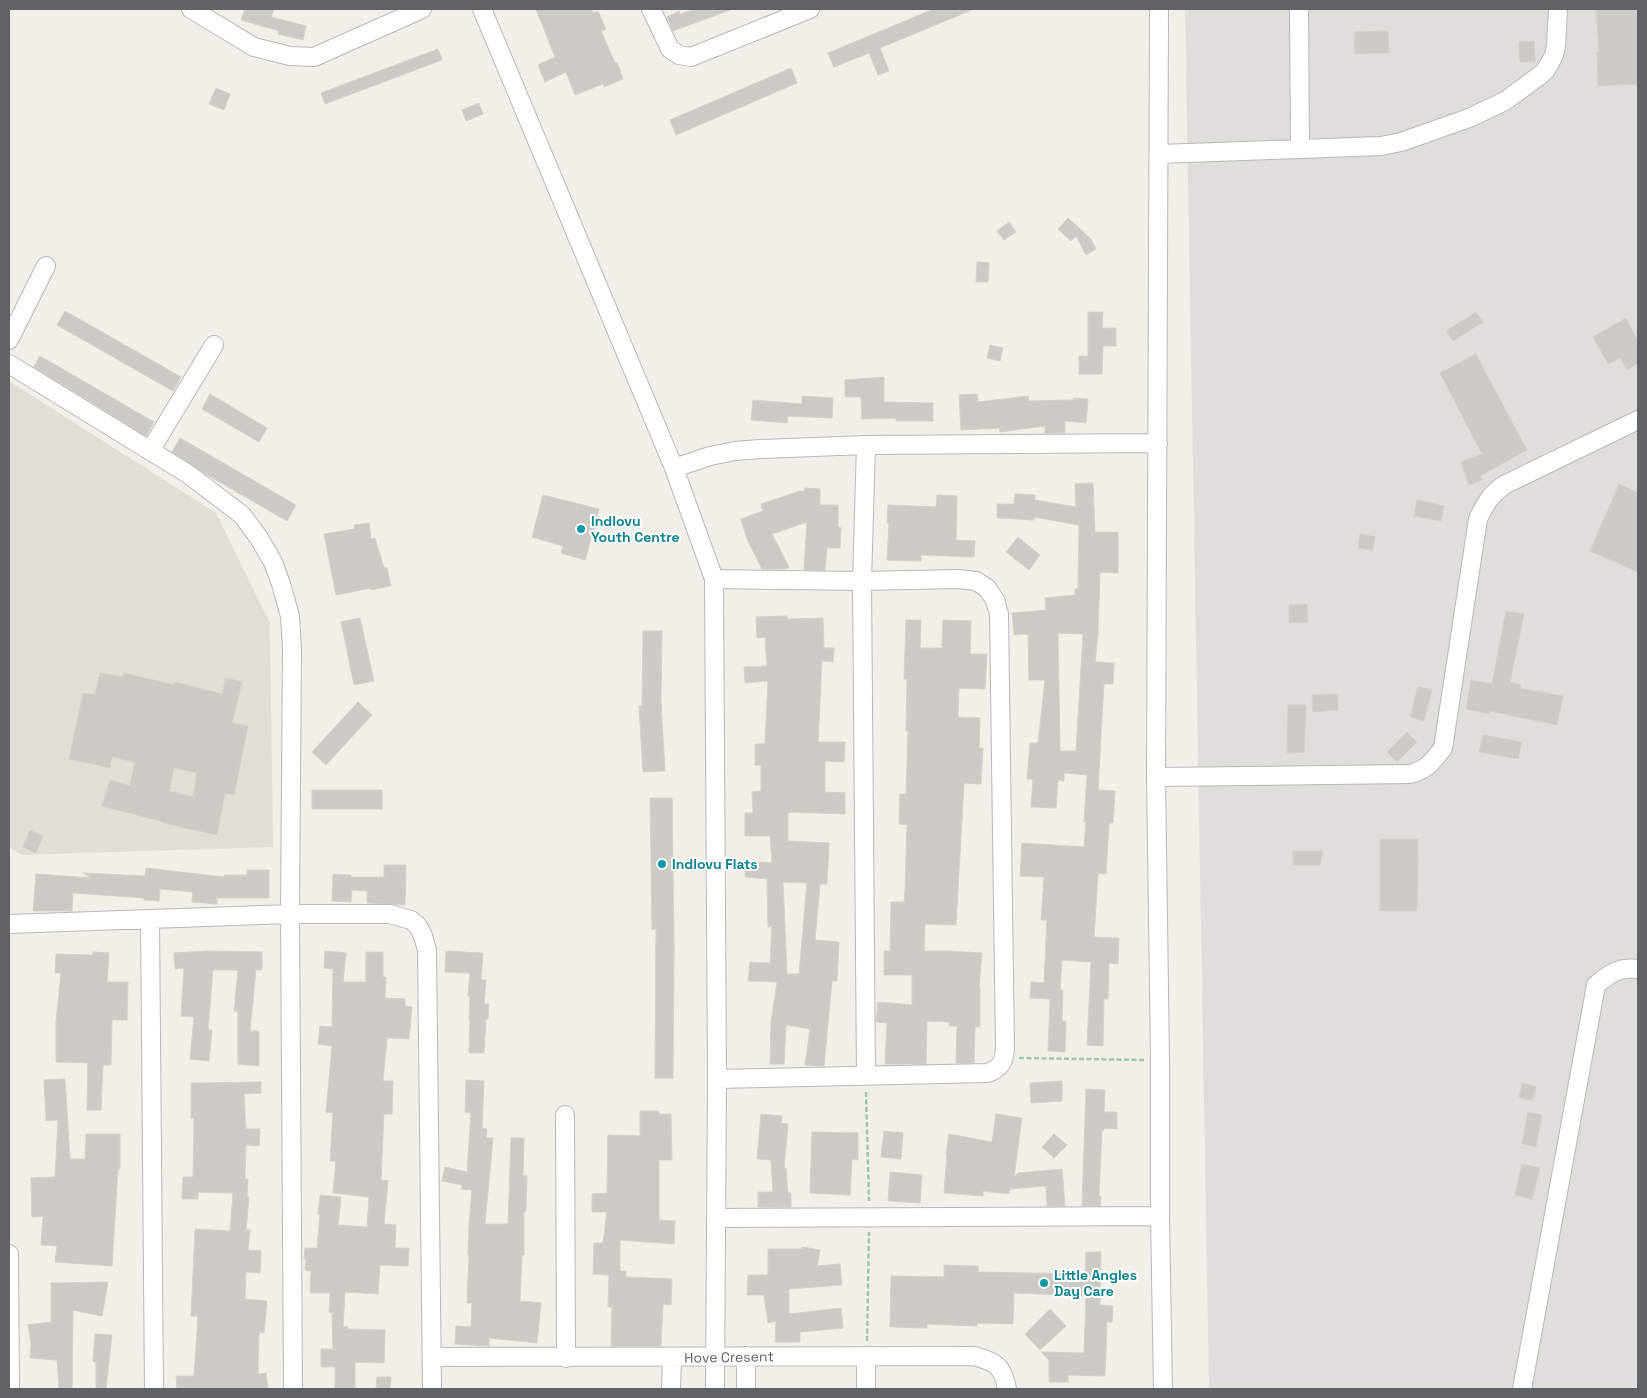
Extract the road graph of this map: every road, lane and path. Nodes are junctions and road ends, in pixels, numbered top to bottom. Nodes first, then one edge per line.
1 (192, 9) edge
2 (422, 9) edge
3 (482, 9) edge
4 (652, 9) edge
5 (810, 9) edge
6 (1159, 9) edge
7 (1299, 9) edge
8 (1558, 9) edge
9 (1300, 149) junction
10 (1159, 154) junction
11 (46, 266) dead end
12 (9, 340) edge
13 (214, 345) dead end
14 (9, 364) edge
15 (1638, 420) edge
16 (1158, 443) junction
17 (866, 445) junction
18 (150, 451) junction
19 (674, 468) junction
20 (714, 579) junction
21 (862, 580) junction
22 (1156, 778) junction
23 (290, 914) junction
24 (150, 920) junction
25 (9, 924) edge
26 (1638, 969) edge
27 (1004, 1058) junction
28 (1160, 1061) junction
29 (866, 1075) junction
30 (718, 1079) junction
31 (565, 1115) dead end
32 (1160, 1216) junction
33 (717, 1218) junction
34 (9, 1254) edge
35 (716, 1356) junction
36 (746, 1356) junction
37 (866, 1356) junction
38 (432, 1357) junction
39 (672, 1357) junction
40 (566, 1358) junction
41 (10, 1389) edge
42 (154, 1389) edge
43 (293, 1389) edge
44 (432, 1389) edge
45 (671, 1389) edge
46 (715, 1389) edge
47 (746, 1389) edge
48 (866, 1389) edge
49 (1007, 1389) edge
50 (1163, 1389) edge
51 (1522, 1389) edge

1 - 2 street
3 - 19 street
4 - 5 street
6 - 10 street
7 - 9 street
8 - 9 street
9 - 10 street
10 - 16 street
11 - 12 street
13 - 18 street
14 - 18 street
15 - 22 street
16 - 17 street
16 - 22 street
17 - 19 street
17 - 21 street
18 - 23 street
19 - 20 street
20 - 21 street
20 - 30 street
21 - 27 street
21 - 29 street
22 - 28 street
23 - 24 street
23 - 38 street
23 - 43 street
24 - 25 street
24 - 42 street
26 - 51 street
27 - 28 path
27 - 29 street
28 - 32 street
29 - 30 street
30 - 33 street
31 - 40 street
32 - 33 street
32 - 50 street
33 - 35 street
34 - 41 street
35 - 36 street, Hove Cresent
35 - 39 street, Hove Cresent
35 - 46 street
36 - 37 street, Hove Cresent
36 - 47 street
37 - 48 street
37 - 49 street, Hove Cresent
38 - 40 street, Hove Cresent
38 - 44 street
39 - 40 street, Hove Cresent
39 - 45 street

